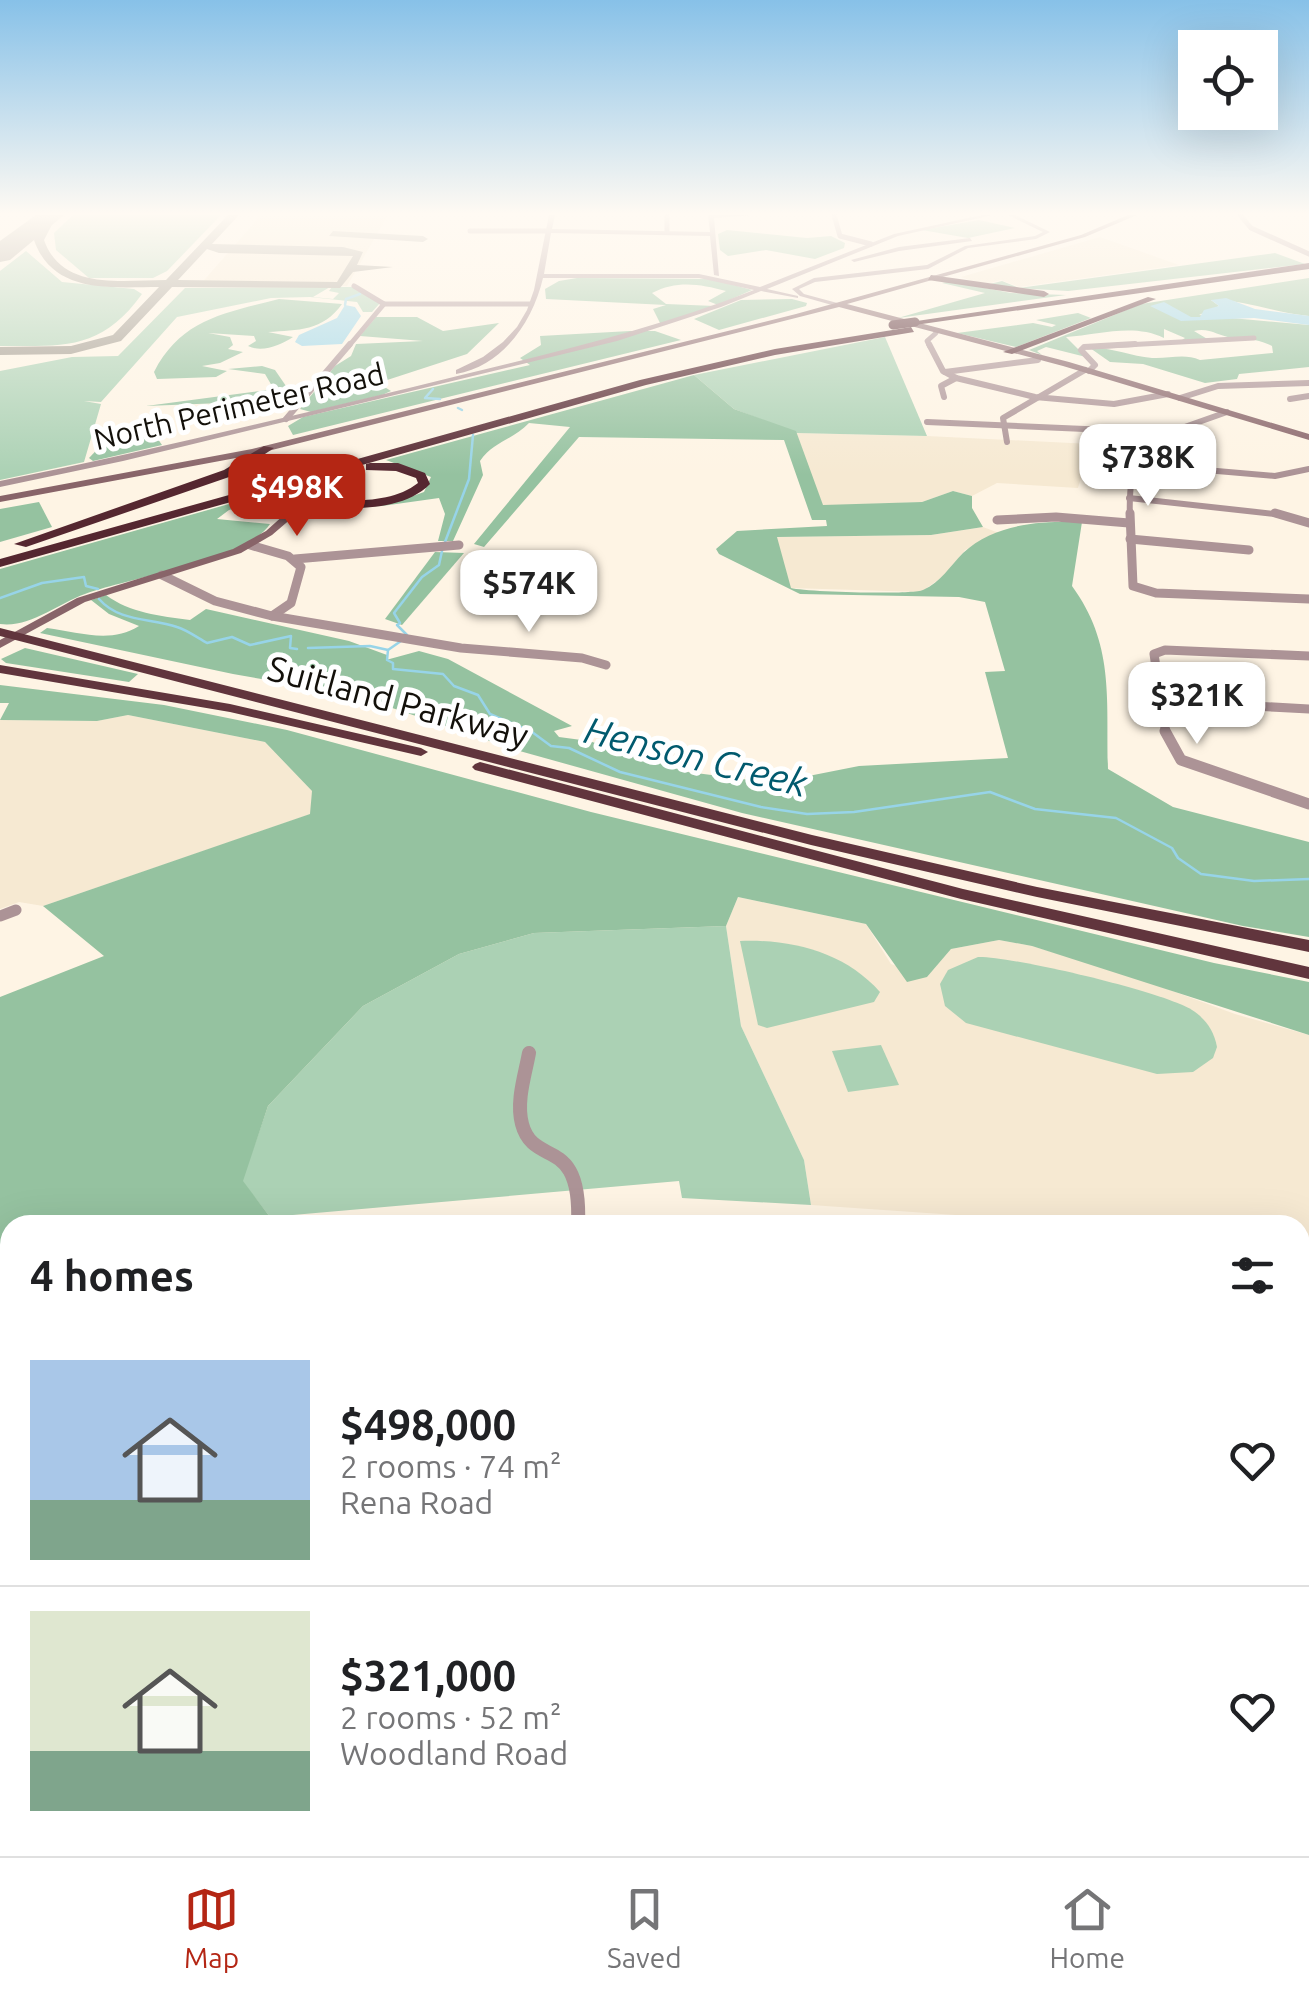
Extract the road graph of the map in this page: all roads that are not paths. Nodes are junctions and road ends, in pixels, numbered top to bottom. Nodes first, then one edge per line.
1 (380, 302) edge
2 (726, 302) edge
3 (808, 302) edge
4 (813, 302) edge
5 (826, 302) edge
6 (858, 302) edge
7 (861, 302) edge
8 (1084, 302) edge
9 (1103, 302) edge
10 (1141, 302) edge
11 (384, 304) junction
12 (531, 304) joint
13 (842, 308) junction
14 (866, 312) junction
15 (824, 313) junction
16 (798, 316) junction
17 (913, 326) junction
18 (935, 330) junction
19 (721, 336) junction
20 (1254, 338) dead end
21 (1012, 351) junction
22 (1038, 360) junction
23 (468, 369) junction
24 (1087, 370) junction
25 (488, 372) junction
26 (945, 372) junction
27 (956, 378) junction
28 (1309, 382) edge
29 (518, 386) junction
30 (411, 389) junction
31 (1168, 394) junction
32 (1309, 396) edge
33 (944, 397) dead end
34 (1038, 397) junction
35 (1180, 398) junction
36 (1290, 399) dead end
37 (1227, 412) junction
38 (286, 419) junction
39 (927, 422) dead end
40 (1003, 424) junction
41 (1181, 430) junction
42 (1134, 432) junction
43 (1309, 437) edge
44 (1200, 438) dead end
45 (312, 439) junction
46 (1007, 442) dead end
47 (268, 448) junction
48 (213, 460) junction
49 (279, 462) junction
50 (1136, 464) junction
51 (1309, 468) edge
52 (236, 469) junction
53 (1294, 474) junction
54 (1309, 478) edge
55 (0, 484) edge
56 (270, 487) junction
57 (296, 496) junction
58 (1128, 498) junction
59 (0, 500) edge
60 (997, 520) dead end
61 (1130, 523) junction
62 (1309, 523) edge
63 (1130, 539) junction
64 (21, 544) junction
65 (250, 545) junction
66 (459, 545) dead end
67 (0, 550) edge
68 (1249, 550) dead end
69 (294, 559) junction
70 (0, 564) edge
71 (162, 576) junction
72 (1309, 599) edge
73 (272, 616) junction
74 (5, 638) edge
75 (1309, 656) edge
76 (606, 665) dead end
77 (0, 669) edge
78 (1162, 701) junction
79 (1309, 709) edge
80 (1309, 804) edge
81 (16, 910) dead end
82 (0, 916) edge
83 (1309, 946) edge
84 (1309, 973) edge
85 (529, 1053) dead end
86 (578, 1215) edge

1 - 11 street
2 - 25 street, North Perimeter Road
3 - 16 main road
4 - 13 street
5 - 13 street
6 - 13 main road
7 - 14 main road
8 - 17 highway
9 - 18 highway
10 - 21 highway
11 - 12 street
11 - 38 street
12 - 23 street
13 - 14 main road
13 - 15 main road
13 - 15 main road
13 - 16 main road
13 - 18 main road
14 - 21 main road
15 - 19 main road
16 - 19 main road
17 - 18 highway
17 - 56 highway
17 - 64 highway, bridge
18 - 21 main road
18 - 26 street
19 - 29 main road
20 - 24 street
21 - 22 main road
21 - 24 main road
22 - 24 main road
22 - 26 street
23 - 25 street
23 - 30 street
24 - 31 main road
24 - 34 street
25 - 30 street, North Perimeter Road
26 - 27 street
27 - 33 street
27 - 34 street
28 - 35 street
29 - 45 main road
29 - 47 main road
30 - 38 street, North Perimeter Road
31 - 34 street
31 - 35 main road
32 - 36 street
34 - 40 street
35 - 37 main road
37 - 41 street
37 - 43 main road
38 - 55 street, North Perimeter Road
39 - 40 street
40 - 42 street
40 - 46 street
41 - 42 street
41 - 44 street
42 - 50 street
45 - 47 main road
45 - 49 main road
47 - 48 main road
47 - 49 main road
47 - 52 highway
48 - 52 highway
48 - 59 main road
49 - 52 highway
49 - 57 main road, bridge
50 - 53 street
50 - 58 street
51 - 53 street
52 - 64 highway
53 - 54 street
56 - 57 highway
56 - 70 highway
57 - 65 main road
58 - 61 street
58 - 62 street
60 - 61 street
61 - 63 street
63 - 68 street
63 - 72 street
64 - 67 highway
65 - 69 street
65 - 71 main road
66 - 69 street
69 - 73 street
71 - 73 street
71 - 74 main road
73 - 76 street
74 - 83 highway, Suitland Parkway
75 - 78 street
77 - 84 highway, Suitland Parkway
78 - 79 street
78 - 80 street
81 - 82 street
85 - 86 street

